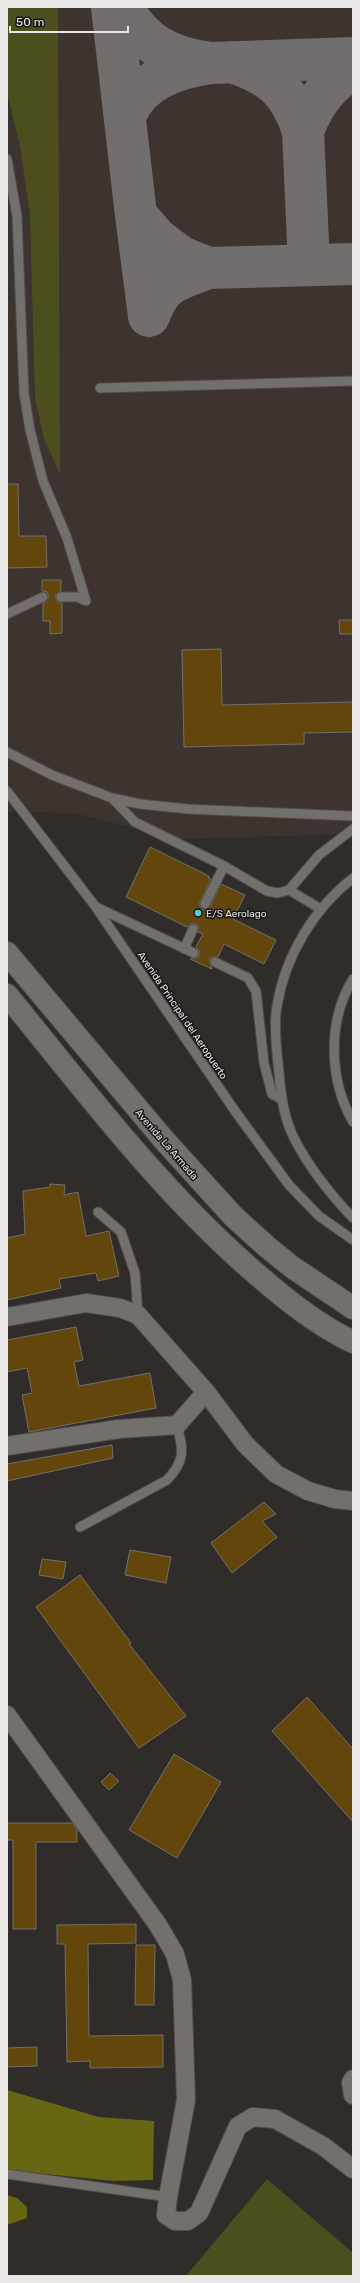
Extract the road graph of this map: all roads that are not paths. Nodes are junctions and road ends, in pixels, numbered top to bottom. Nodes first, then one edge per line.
1 (7, 159) edge
2 (353, 381) edge
3 (100, 388) dead end
4 (43, 597) dead end
5 (61, 597) dead end
6 (7, 614) edge
7 (7, 752) edge
8 (7, 790) edge
9 (112, 798) junction
10 (353, 816) edge
11 (353, 829) edge
12 (224, 866) junction
13 (353, 878) edge
14 (289, 890) junction
15 (205, 904) dead end
16 (95, 906) junction
17 (321, 909) junction
18 (193, 930) dead end
19 (184, 948) junction
20 (7, 953) edge
21 (194, 953) dead end
22 (215, 962) dead end
23 (353, 979) edge
24 (7, 995) edge
25 (281, 1099) junction
26 (353, 1122) edge
27 (98, 1212) dead end
28 (353, 1218) edge
29 (353, 1240) edge
30 (353, 1308) edge
31 (138, 1314) junction
32 (7, 1317) edge
33 (353, 1342) edge
34 (206, 1392) junction
35 (176, 1425) junction
36 (7, 1446) edge
37 (353, 1501) edge
38 (80, 1527) dead end
39 (7, 1715) edge
40 (353, 2079) edge
41 (353, 2095) edge
42 (353, 2169) edge
43 (7, 2174) edge
44 (168, 2197) junction

1 - 5 lane
2 - 3 lane
4 - 6 lane
7 - 9 lane
8 - 16 lane, Avenida Principal del Aeropuerto
9 - 10 lane
9 - 12 lane
11 - 14 lane
12 - 14 lane
12 - 15 lane
13 - 17 lane
14 - 17 lane
16 - 19 lane
16 - 29 lane, Avenida Principal del Aeropuerto
17 - 25 lane
18 - 19 lane
19 - 21 lane
20 - 30 main road, Avenida La Armada
22 - 25 lane
23 - 26 lane
24 - 33 main road
25 - 28 lane
27 - 31 lane
31 - 32 street
31 - 34 street
34 - 35 street
34 - 37 street
35 - 36 street
35 - 38 lane
39 - 44 street
40 - 41 street
42 - 44 street
43 - 44 lane

